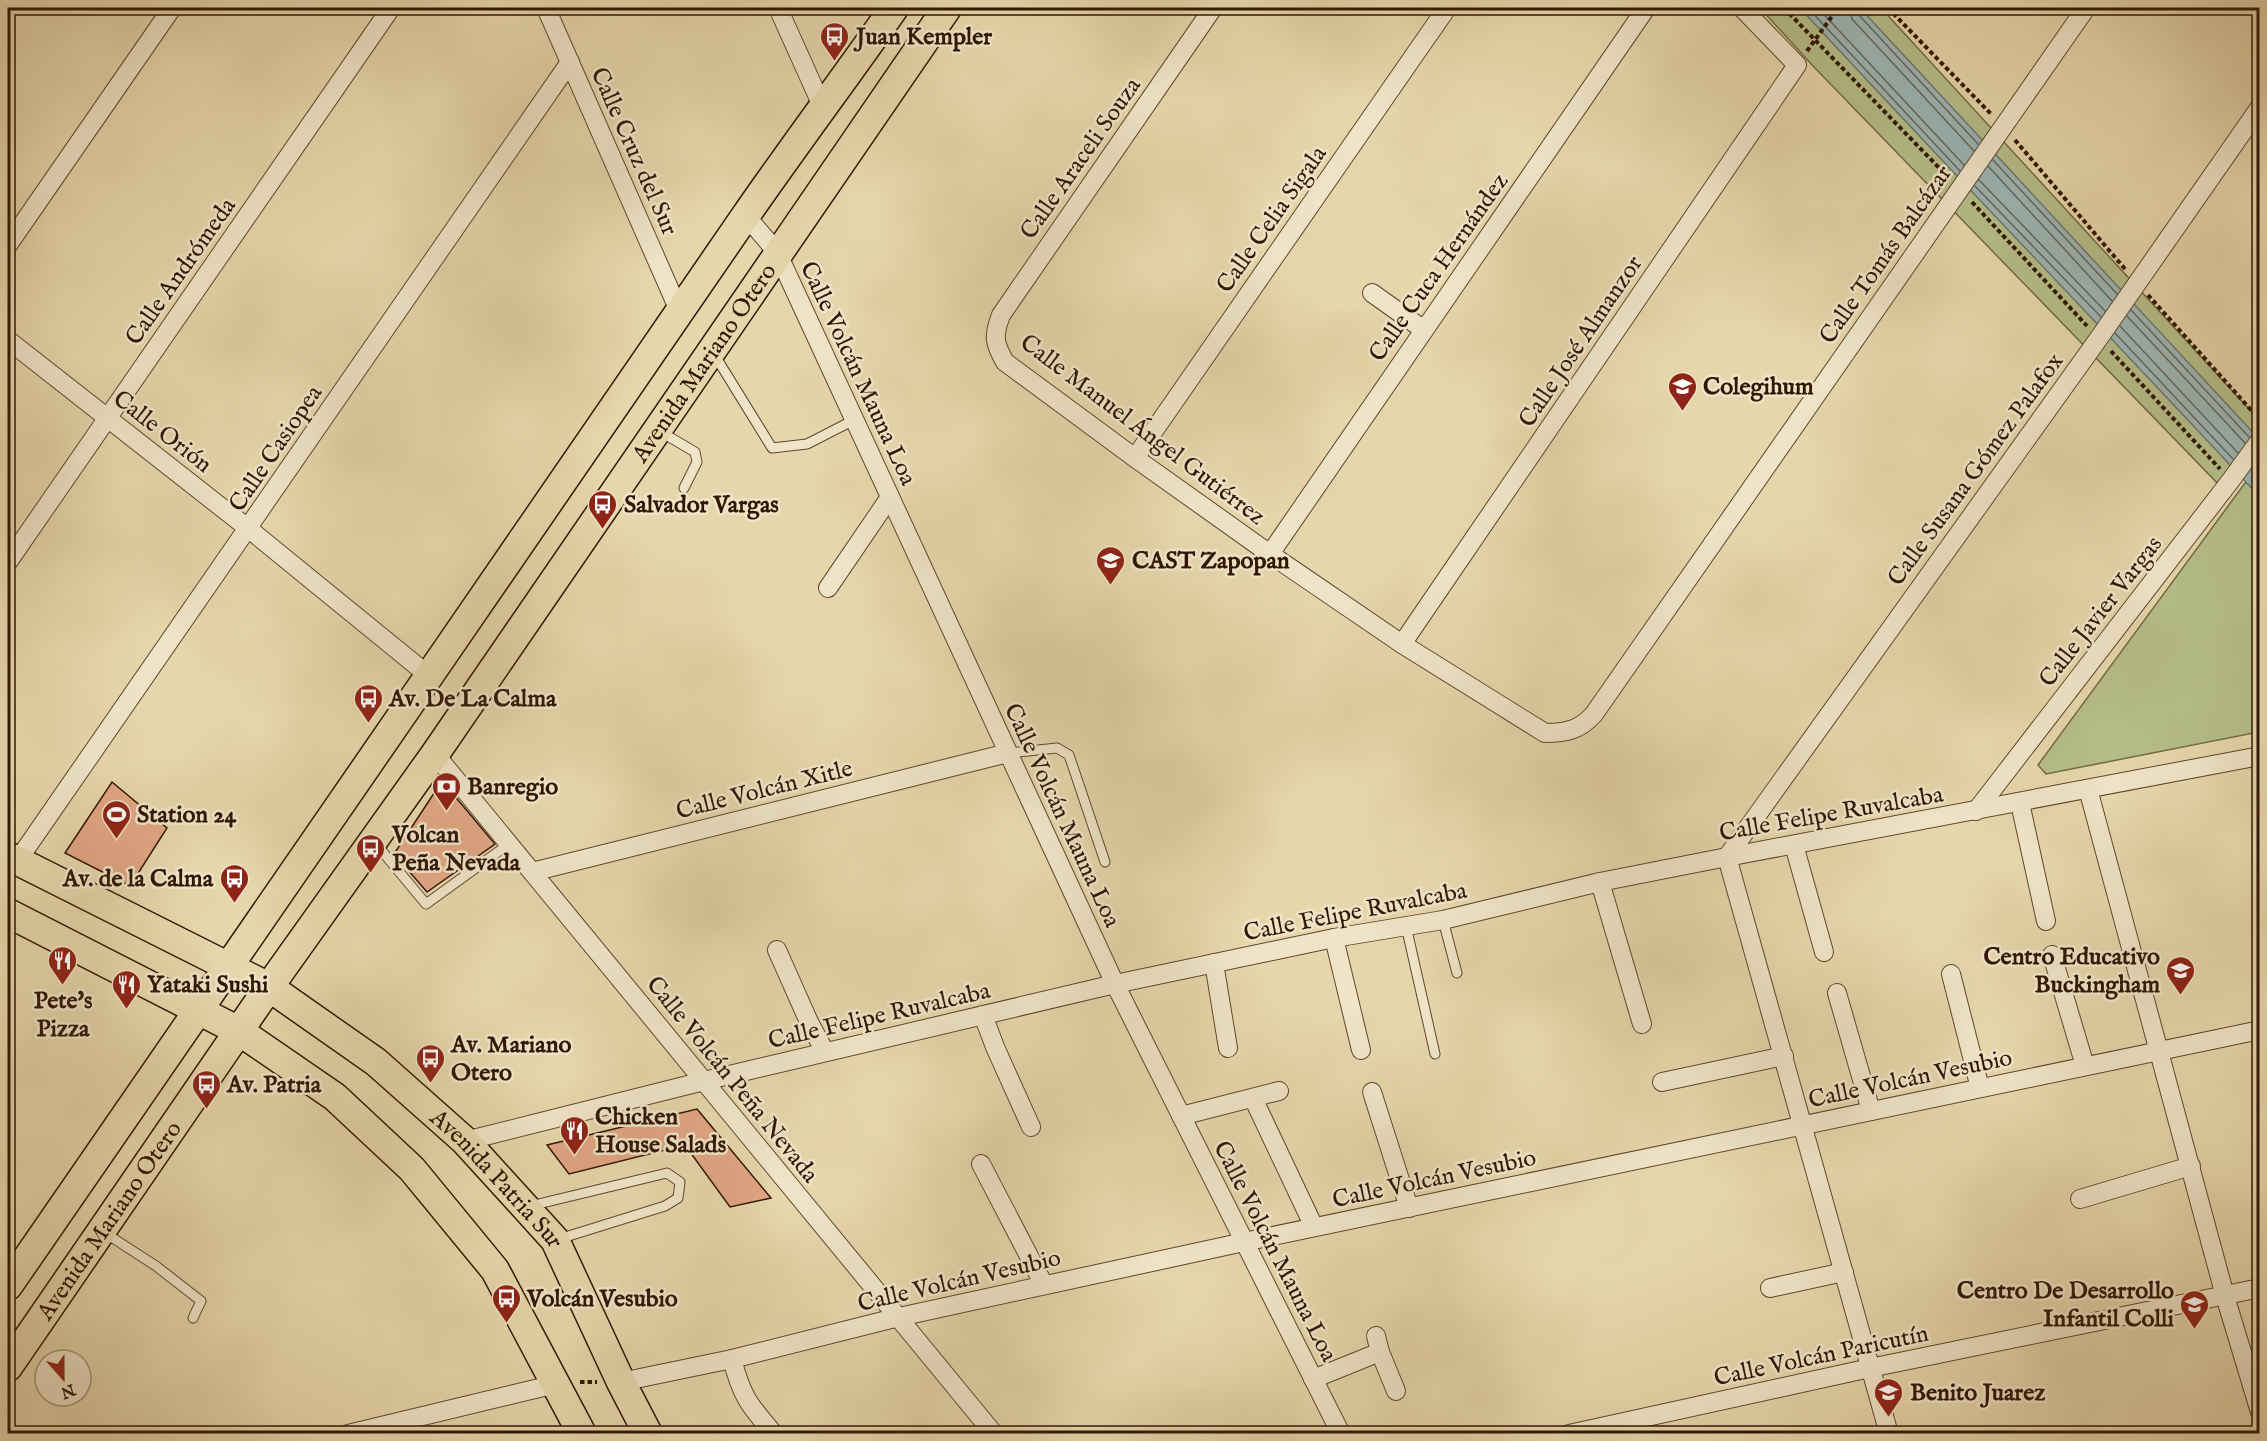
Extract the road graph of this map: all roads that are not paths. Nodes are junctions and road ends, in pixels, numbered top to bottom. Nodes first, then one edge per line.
1 (172, 8) edge
2 (391, 8) edge
3 (546, 8) edge
4 (778, 8) edge
5 (894, 8) edge
6 (947, 8) edge
7 (1213, 8) edge
8 (1447, 8) edge
9 (1646, 8) edge
10 (1742, 8) edge
11 (2086, 8) edge
12 (570, 62) junction
13 (2259, 107) edge
14 (823, 108) junction
15 (746, 216) junction
16 (8, 245) edge
17 (777, 252) junction
18 (1372, 293) dead end
19 (680, 313) junction
20 (1424, 330) junction
21 (8, 340) edge
22 (995, 340) joint
23 (711, 349) junction
24 (107, 418) junction
25 (854, 420) junction
26 (657, 429) junction
27 (2259, 440) edge
28 (1135, 458) junction
29 (684, 488) dead end
30 (890, 497) junction
31 (249, 529) junction
32 (1270, 554) junction
33 (8, 562) edge
34 (828, 588) dead end
35 (1402, 644) junction
36 (428, 675) junction
37 (1574, 729) joint
38 (1008, 753) junction
39 (435, 754) junction
40 (2259, 756) edge
41 (2088, 789) junction
42 (2020, 803) junction
43 (1976, 811) junction
44 (373, 841) junction
45 (509, 844) junction
46 (1794, 845) junction
47 (1727, 857) junction
48 (13, 858) edge
49 (1105, 862) dead end
50 (532, 872) junction
51 (1600, 882) junction
52 (8, 913) edge
53 (1443, 920) junction
54 (2046, 921) dead end
55 (1406, 926) junction
56 (1334, 938) junction
57 (777, 950) dead end
58 (1824, 952) dead end
59 (2052, 955) dead end
60 (1214, 963) junction
61 (229, 965) junction
62 (1457, 973) dead end
63 (1951, 974) dead end
64 (1115, 984) junction
65 (269, 987) junction
66 (1837, 993) dead end
67 (199, 1010) junction
68 (983, 1015) junction
69 (1642, 1024) dead end
70 (2259, 1030) edge
71 (239, 1031) junction
72 (1228, 1048) dead end
73 (1361, 1050) dead end
74 (2159, 1050) junction
75 (825, 1052) junction
76 (1435, 1054) dead end
77 (1784, 1056) junction
78 (2085, 1066) junction
79 (704, 1081) junction
80 (1662, 1082) dead end
81 (1980, 1088) junction
82 (1279, 1092) dead end
83 (1372, 1092) dead end
84 (1253, 1098) junction
85 (1871, 1111) junction
86 (1181, 1116) junction
87 (1803, 1125) junction
88 (1031, 1127) dead end
89 (465, 1141) junction
90 (981, 1164) dead end
91 (2190, 1166) junction
92 (2080, 1199) dead end
93 (525, 1207) junction
94 (1409, 1208) junction
95 (1314, 1227) junction
96 (101, 1231) junction
97 (555, 1240) junction
98 (1244, 1242) junction
99 (1844, 1272) junction
100 (1044, 1285) junction
101 (8, 1286) edge
102 (1770, 1288) dead end
103 (2259, 1288) edge
104 (2225, 1296) junction
105 (899, 1317) junction
106 (193, 1318) dead end
107 (732, 1359) junction
108 (8, 1367) edge
109 (1870, 1368) junction
110 (1313, 1379) junction
111 (621, 1382) junction
112 (556, 1384) junction
113 (1396, 1391) dead end
114 (2259, 1412) edge
115 (1644, 1426) edge
116 (348, 1434) edge
117 (582, 1434) edge
118 (648, 1434) edge
119 (774, 1434) edge
120 (994, 1434) edge
121 (1341, 1434) edge
122 (1569, 1434) edge
123 (1889, 1434) edge

1 - 16 street
2 - 24 street, Calle Andrómeda
3 - 12 street, Calle Cruz del Sur
4 - 14 street
5 - 14 main road, Avenida Mariano Otero
6 - 17 main road, Avenida Mariano Otero
7 - 22 street, Calle Araceli Souza
8 - 28 street, Calle Celia Sigala
9 - 20 street, Calle Cuca Hernández
10 - 35 street, Calle José Almanzor
11 - 37 street, Calle Tomás Balcázar
12 - 19 street, Calle Cruz del Sur
12 - 31 street, Calle Casiopea
13 - 47 street, Calle Susana Gómez Palafox
14 - 15 main road, Avenida Mariano Otero
15 - 17 street, Calle Volcán Mauna Loa
15 - 19 main road, Avenida Mariano Otero
17 - 23 main road, Avenida Mariano Otero
17 - 25 street, Calle Volcán Mauna Loa
18 - 20 street
19 - 36 main road, Avenida Mariano Otero
20 - 32 street, Calle Cuca Hernández
21 - 24 street, Calle Orión
22 - 28 street, Calle Manuel Ángel Gutiérrez
23 - 25 lane
23 - 26 main road, Avenida Mariano Otero
24 - 31 street, Calle Orión
24 - 33 street, Calle Andrómeda
25 - 30 street, Calle Volcán Mauna Loa
26 - 29 lane
26 - 39 main road, Avenida Mariano Otero
27 - 43 street, Calle Javier Vargas
28 - 32 street, Calle Manuel Ángel Gutiérrez
30 - 34 street
30 - 38 street, Calle Volcán Mauna Loa
31 - 36 street, Calle Orión
31 - 48 street, Calle Casiopea
32 - 35 street, Calle Manuel Ángel Gutiérrez
35 - 37 street, Calle Manuel Ángel Gutiérrez
36 - 61 main road, Avenida Mariano Otero
38 - 49 lane
38 - 50 street, Calle Volcán Xitle
38 - 64 street, Calle Volcán Mauna Loa
39 - 44 main road, Avenida Mariano Otero
39 - 45 street, Calle Volcán Peña Nevada
40 - 41 street, Calle Felipe Ruvalcaba
41 - 42 street, Calle Felipe Ruvalcaba
41 - 74 street
42 - 43 street, Calle Felipe Ruvalcaba
42 - 54 street
43 - 46 street, Calle Felipe Ruvalcaba
44 - 45 lane
44 - 65 main road, Avenida Mariano Otero
45 - 50 street, Calle Volcán Peña Nevada
46 - 47 street, Calle Felipe Ruvalcaba
46 - 58 street
47 - 51 street, Calle Felipe Ruvalcaba
47 - 77 street
48 - 61 main road, Avenida Patria Sur
50 - 79 street, Calle Volcán Peña Nevada
51 - 53 street, Calle Felipe Ruvalcaba
51 - 69 street
52 - 67 main road
53 - 55 street, Calle Felipe Ruvalcaba
53 - 62 lane
55 - 56 street, Calle Felipe Ruvalcaba
55 - 76 lane
56 - 60 street, Calle Felipe Ruvalcaba
56 - 73 street
57 - 75 street
59 - 78 street
60 - 64 street, Calle Felipe Ruvalcaba
60 - 72 street
61 - 65 main road, Avenida Patria Sur
61 - 67 main road, Avenida Mariano Otero
63 - 81 street
64 - 68 street, Calle Felipe Ruvalcaba
64 - 86 street, Calle Volcán Mauna Loa
65 - 71 main road, Avenida Mariano Otero
65 - 89 main road, Avenida Patria Sur
66 - 85 street
67 - 71 main road
67 - 101 main road, Avenida Mariano Otero
68 - 75 street, Calle Felipe Ruvalcaba
68 - 88 street
70 - 74 street, Calle Volcán Vesubio
71 - 96 main road, Avenida Mariano Otero
71 - 112 main road
74 - 78 street, Calle Volcán Vesubio
74 - 91 street
75 - 79 street, Calle Felipe Ruvalcaba
77 - 80 street
77 - 87 street
78 - 81 street, Calle Volcán Vesubio
79 - 89 street, Calle Felipe Ruvalcaba
79 - 105 street, Calle Volcán Peña Nevada
81 - 85 street, Calle Volcán Vesubio
82 - 84 street
83 - 94 street
84 - 86 street
84 - 95 street
85 - 87 street, Calle Volcán Vesubio
86 - 98 street, Calle Volcán Mauna Loa
87 - 94 street, Calle Volcán Vesubio
87 - 99 street
89 - 93 main road, Avenida Patria Sur
90 - 100 street
91 - 92 street
91 - 104 street
93 - 97 main road, Avenida Patria Sur
93 - 97 lane
94 - 95 street, Calle Volcán Vesubio
95 - 98 street, Calle Volcán Vesubio
96 - 106 lane
96 - 108 main road, Avenida Mariano Otero
97 - 111 main road, Avenida Patria Sur
98 - 100 street, Calle Volcán Vesubio
98 - 110 street, Calle Volcán Mauna Loa
99 - 102 street
99 - 109 street
100 - 105 street, Calle Volcán Vesubio
103 - 104 street, Calle Volcán Paricutín
104 - 109 street, Calle Volcán Paricutín
104 - 114 street
105 - 107 street, Calle Volcán Vesubio
105 - 120 street, Calle Volcán Peña Nevada
107 - 111 street, Calle Volcán Vesubio
107 - 119 street
109 - 115 street, Calle Volcán Paricutín
109 - 123 street
110 - 113 street
110 - 121 street, Calle Volcán Mauna Loa
111 - 118 main road, Avenida Patria Sur
112 - 116 street
112 - 117 main road
115 - 122 street, Calle Volcán Paricutín

